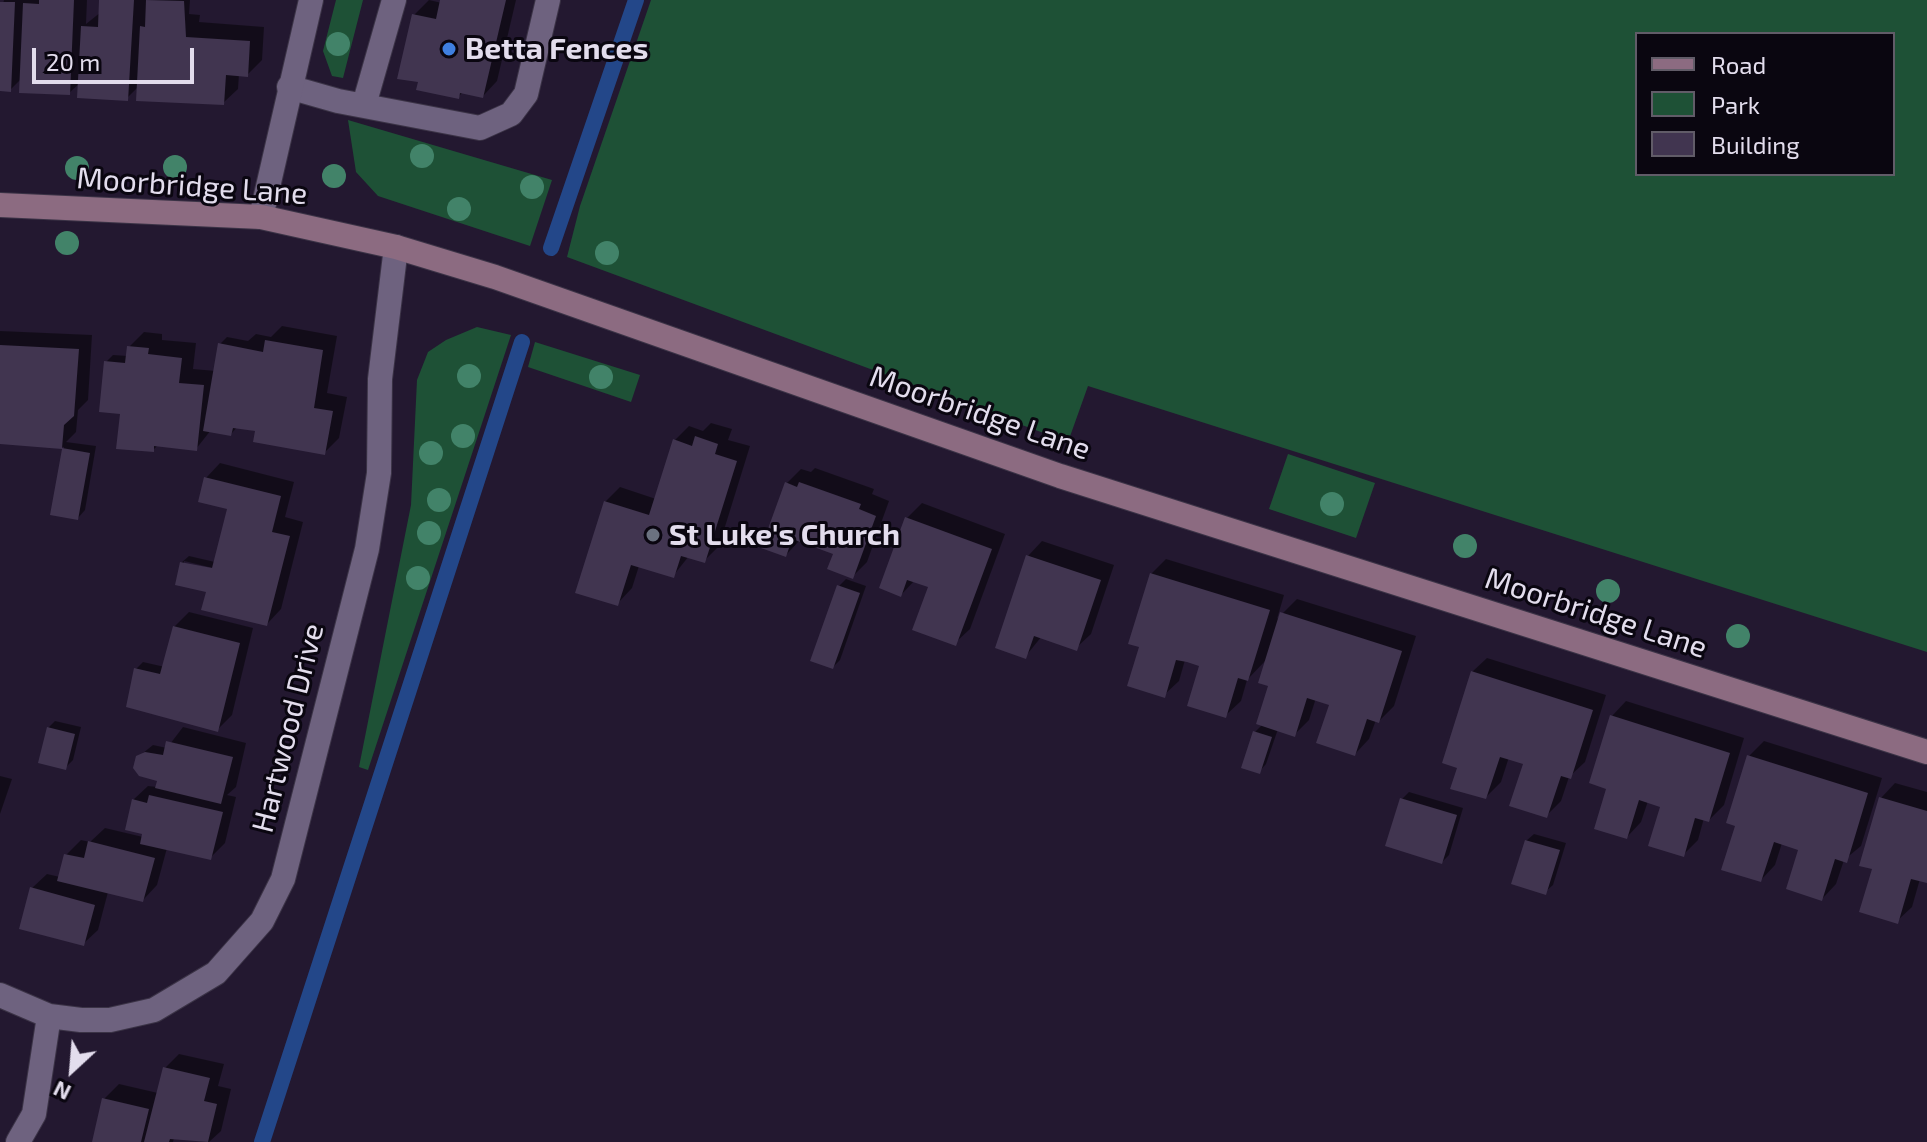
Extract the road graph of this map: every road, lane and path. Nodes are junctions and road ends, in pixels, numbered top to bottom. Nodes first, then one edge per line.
1 (311, 0) edge
2 (394, 0) edge
3 (548, 0) edge
4 (289, 87) junction
5 (364, 105) junction
6 (0, 205) edge
7 (261, 217) junction
8 (396, 247) junction
9 (1927, 752) edge
10 (0, 995) edge
11 (49, 1016) junction
12 (18, 1142) edge

1 - 4 street
2 - 5 street
3 - 5 street
4 - 5 street
4 - 7 street
6 - 7 street, Moorbridge Lane
7 - 8 street, Moorbridge Lane
8 - 9 street, Moorbridge Lane
8 - 11 street, Hartwood Drive
10 - 11 street, Hartwood Drive
11 - 12 street

